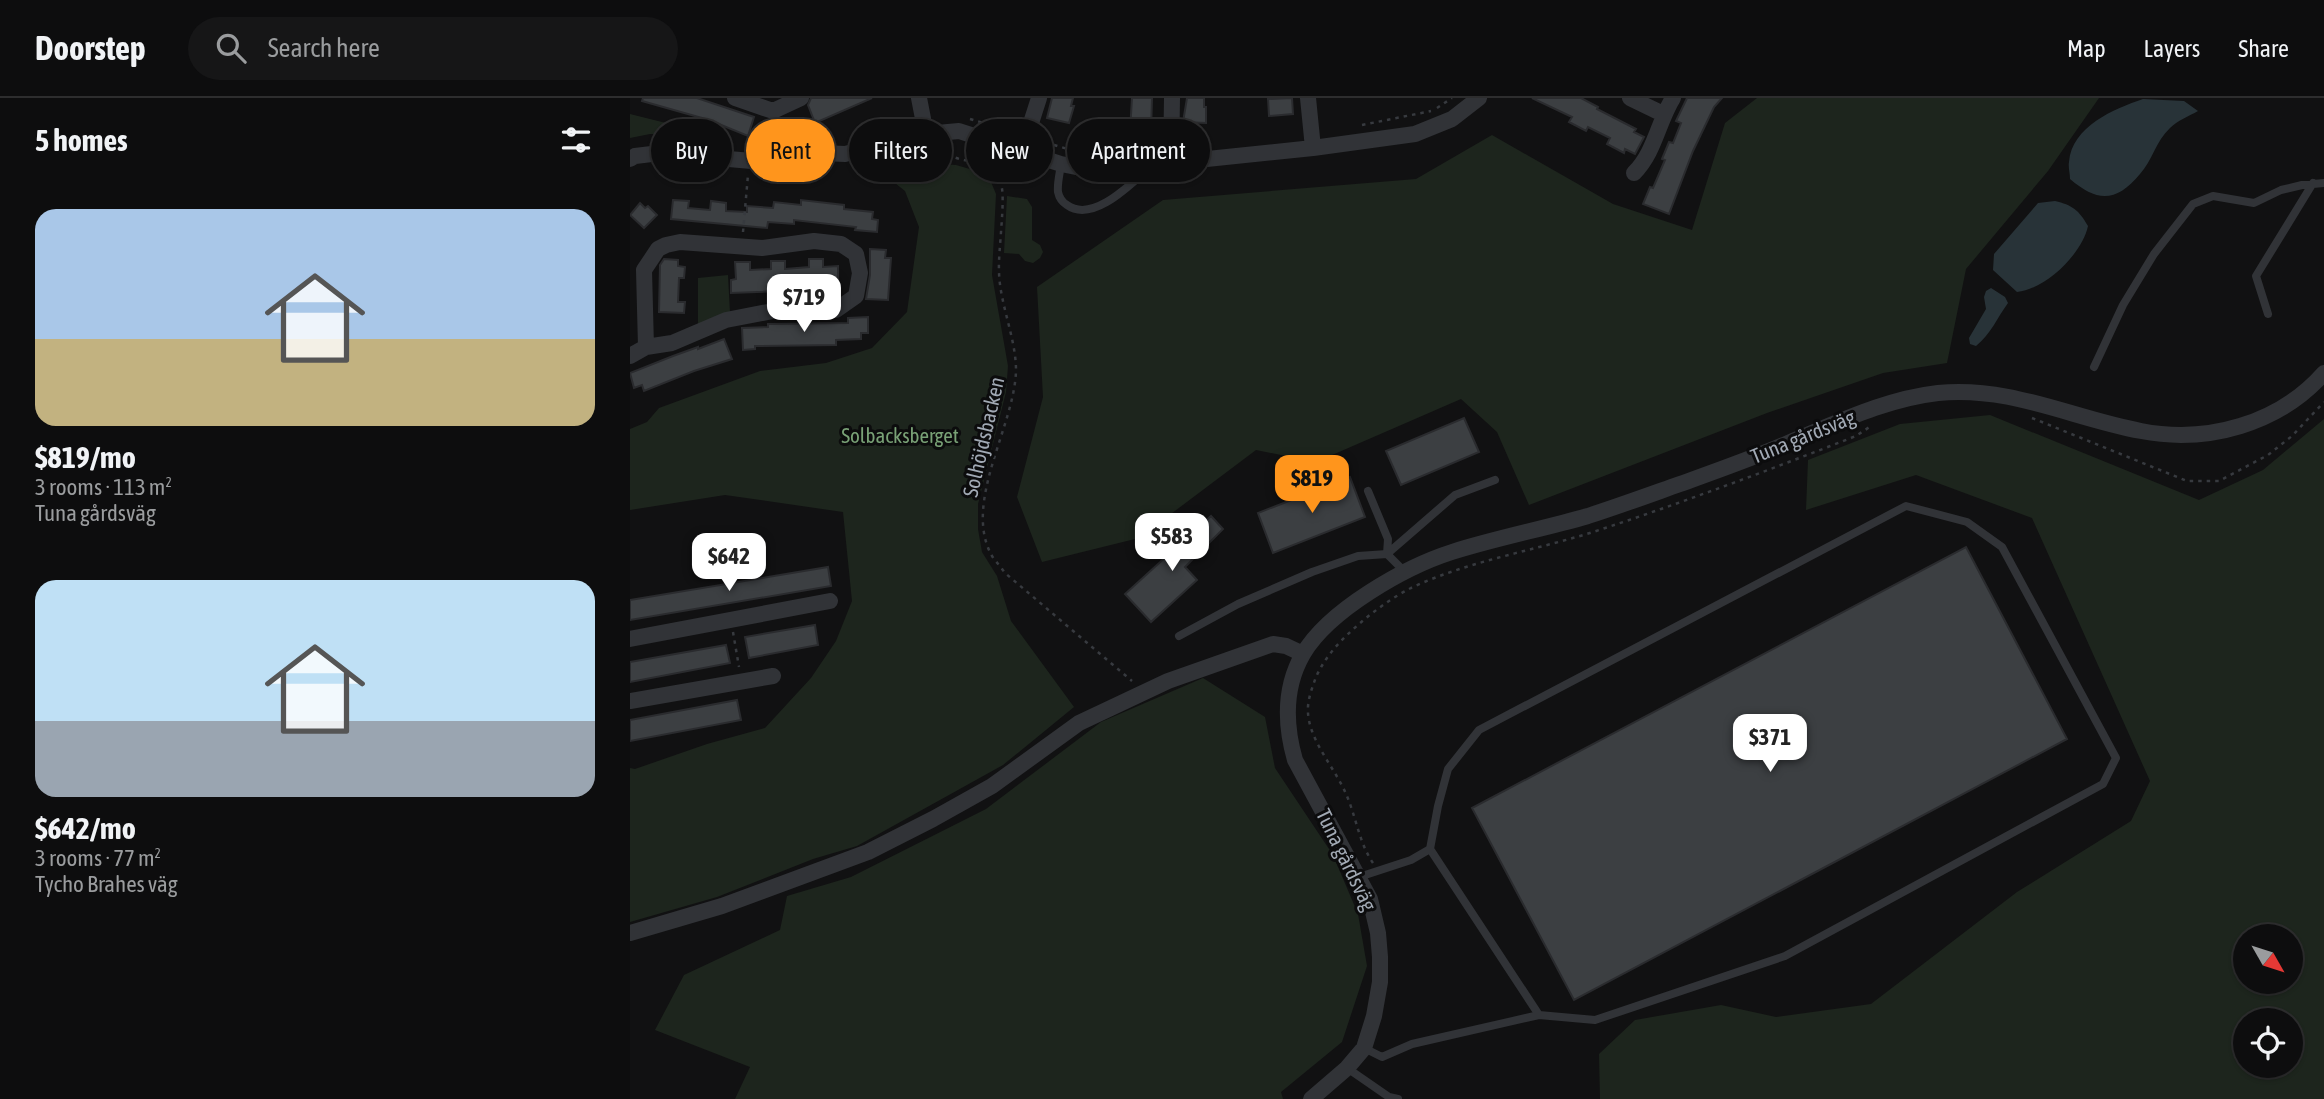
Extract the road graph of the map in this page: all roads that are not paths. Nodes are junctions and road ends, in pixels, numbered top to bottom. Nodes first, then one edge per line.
1 (734, 98) edge
2 (801, 98) edge
3 (919, 98) edge
4 (1039, 98) edge
5 (1172, 98) edge
6 (1308, 98) edge
7 (1479, 98) edge
8 (1630, 98) edge
9 (1673, 98) edge
10 (775, 104) edge
11 (1663, 114) junction
12 (928, 119) edge
13 (1032, 119) edge
14 (1172, 119) edge
15 (1312, 148) junction
16 (630, 159) edge
17 (1210, 159) edge
18 (1053, 160) edge
19 (746, 162) edge
20 (1061, 164) junction
21 (1067, 165) edge
22 (1634, 173) dead end
23 (1133, 182) edge
24 (2314, 183) junction
25 (2324, 183) edge
26 (2268, 314) dead end
27 (646, 347) junction
28 (630, 356) edge
29 (2094, 367) dead end
30 (2324, 373) edge
31 (1495, 480) dead end
32 (1368, 491) dead end
33 (1387, 554) junction
34 (1405, 572) junction
35 (830, 601) dead end
36 (1179, 636) dead end
37 (630, 639) edge
38 (1303, 654) junction
39 (773, 676) dead end
40 (630, 701) edge
41 (1430, 849) junction
42 (1359, 877) junction
43 (630, 933) edge
44 (1539, 1015) junction
45 (1364, 1048) junction
46 (1347, 1068) junction
47 (1311, 1099) edge
48 (1398, 1099) edge

1 - 10 street
2 - 10 street
3 - 12 street
4 - 13 street
5 - 14 street
6 - 15 street
7 - 15 street
8 - 11 street
9 - 11 street
11 - 22 street
15 - 17 street
16 - 19 street
18 - 20 street
20 - 21 street
20 - 23 lane
24 - 25 lane
24 - 26 lane
24 - 29 lane
27 - 27 street
27 - 28 street
30 - 34 street, Tuna gårdsväg
31 - 33 lane
32 - 33 lane
33 - 34 lane
33 - 36 lane
34 - 38 street, Tuna gårdsväg
35 - 37 street
38 - 42 street, Tuna gårdsväg
38 - 43 street
39 - 40 street
41 - 42 lane
41 - 44 lane
41 - 44 lane
42 - 45 street, Tuna gårdsväg
44 - 45 lane
45 - 46 street, Tuna gårdsväg
46 - 47 street, Tuna gårdsväg
46 - 48 lane

